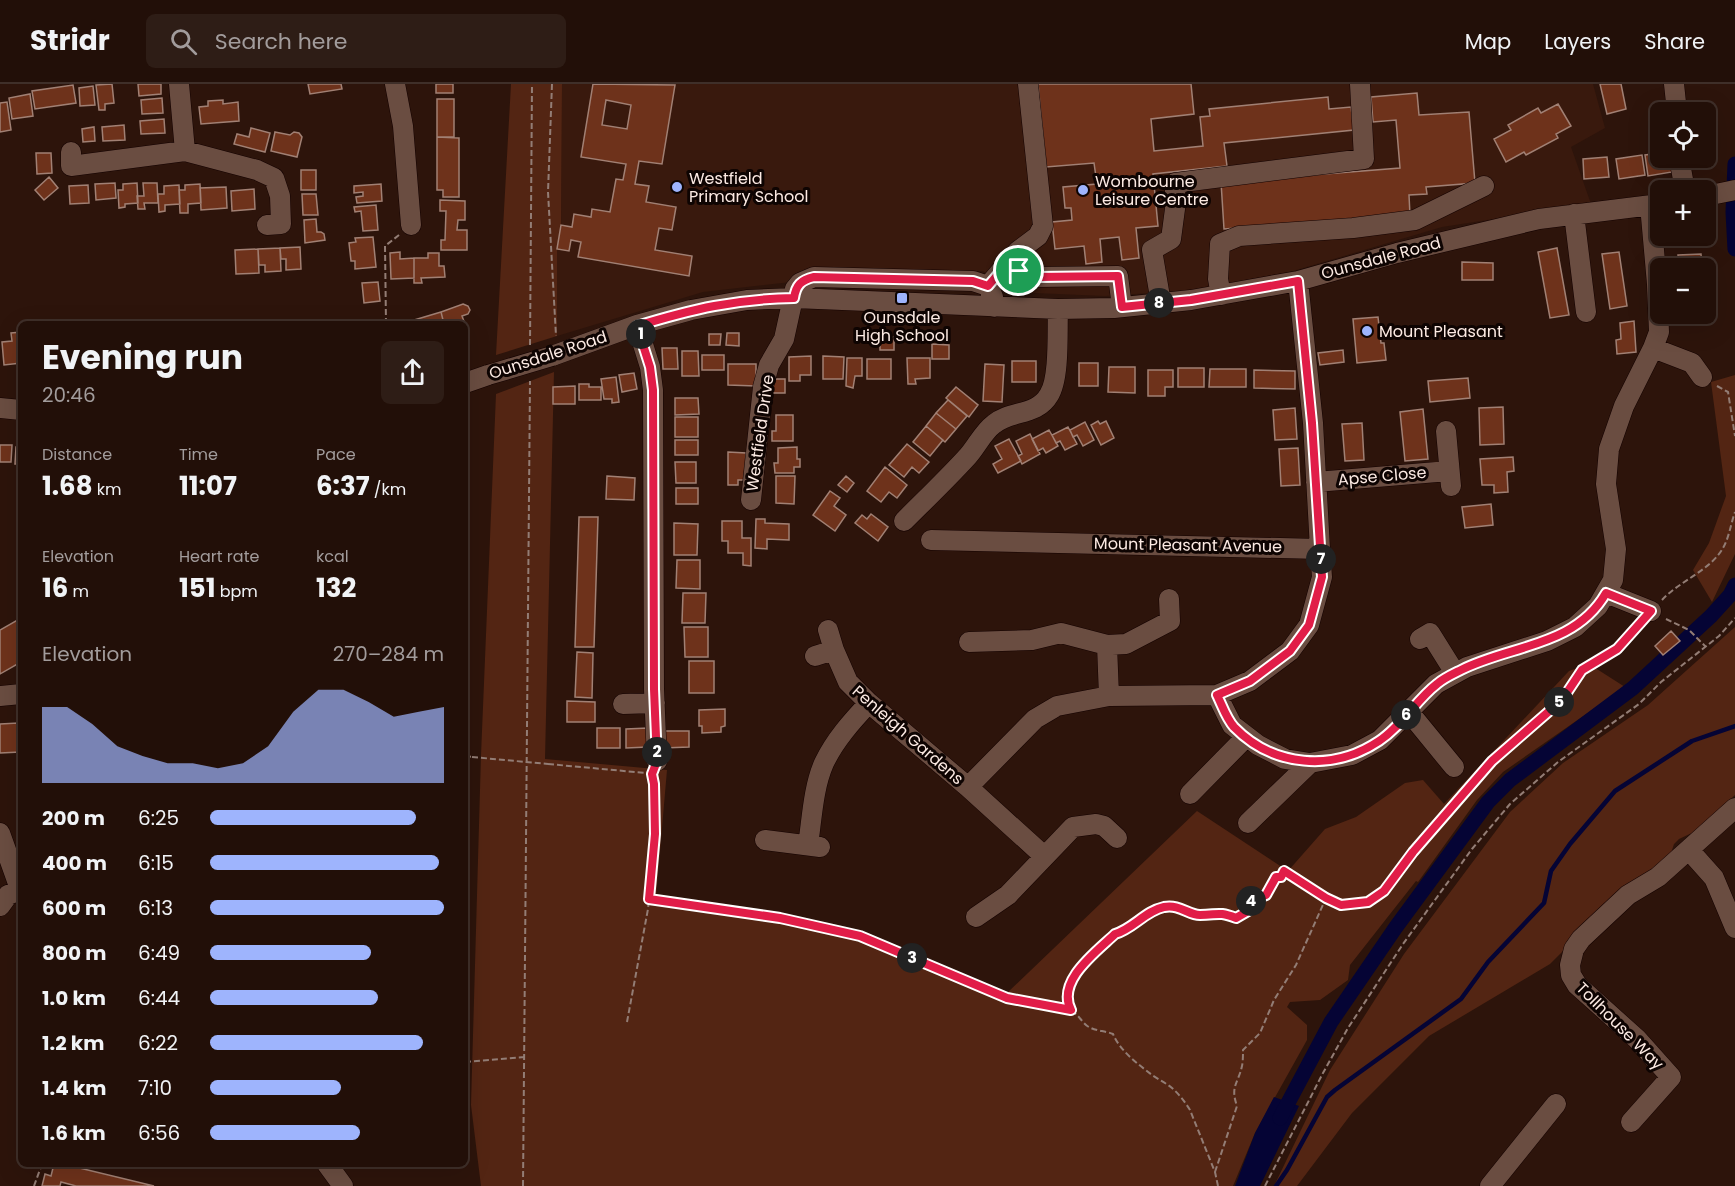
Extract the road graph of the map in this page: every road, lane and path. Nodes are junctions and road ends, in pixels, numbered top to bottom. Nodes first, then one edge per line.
1 (179, 84) edge
2 (395, 84) edge
3 (532, 84) edge
4 (552, 84) edge
5 (1028, 84) edge
6 (1360, 84) edge
7 (1674, 84) edge
8 (1676, 102) edge
9 (185, 151) junction
10 (70, 152) dead end
11 (1484, 186) dead end
12 (1735, 190) edge
13 (1716, 195) edge
14 (1650, 206) edge
15 (1574, 214) junction
16 (267, 225) dead end
17 (411, 225) joint
18 (1657, 246) edge
19 (1006, 265) junction
20 (1298, 281) junction
21 (988, 286) junction
22 (1221, 295) junction
23 (794, 298) junction
24 (1161, 303) junction
25 (994, 307) junction
26 (1122, 307) junction
27 (1058, 309) junction
28 (1587, 316) dead end
29 (386, 321) edge
30 (637, 326) junction
31 (530, 345) dead end
32 (554, 348) junction
33 (1653, 348) junction
34 (1702, 377) joint
35 (530, 381) dead end
36 (468, 382) edge
37 (0, 408) edge
38 (18, 410) edge
39 (1446, 431) dead end
40 (1735, 436) edge
41 (1316, 482) junction
42 (748, 505) dead end
43 (1735, 512) edge
44 (904, 521) dead end
45 (931, 540) dead end
46 (1320, 549) junction
47 (1606, 593) junction
48 (1169, 599) dead end
49 (1651, 611) junction
50 (1735, 618) edge
51 (828, 630) dead end
52 (1420, 639) dead end
53 (969, 642) dead end
54 (1107, 645) junction
55 (1705, 646) junction
56 (1455, 673) junction
57 (18, 694) edge
58 (660, 694) junction
59 (1217, 695) junction
60 (0, 696) edge
61 (1109, 696) junction
62 (623, 704) dead end
63 (870, 704) junction
64 (1408, 712) junction
65 (1246, 737) junction
66 (468, 756) edge
67 (657, 761) dead end
68 (1310, 762) junction
69 (1454, 767) dead end
70 (968, 787) junction
71 (1190, 794) dead end
72 (1735, 808) edge
73 (1248, 823) dead end
74 (0, 833) edge
75 (1117, 838) dead end
76 (765, 840) dead end
77 (1689, 850) junction
78 (1044, 856) junction
79 (18, 885) edge
80 (18, 892) edge
81 (1326, 898) junction
82 (649, 899) junction
83 (0, 906) edge
84 (976, 917) dead end
85 (1735, 928) edge
86 (1071, 1010) junction
87 (627, 1022) dead end
88 (525, 1057) junction
89 (468, 1062) edge
90 (1556, 1104) dead end
91 (1631, 1122) dead end
92 (41, 1167) edge
93 (329, 1167) edge
94 (1215, 1172) junction
95 (34, 1186) edge
96 (343, 1186) edge
97 (523, 1186) edge
98 (1218, 1186) edge
99 (1265, 1186) edge
100 (1490, 1186) edge

1 - 9 street
2 - 17 street
3 - 31 path
4 - 32 path
5 - 19 street
6 - 24 street
7 - 8 street
9 - 10 street
9 - 16 street
11 - 22 street
12 - 13 street
14 - 15 street, Ounsdale Road
15 - 20 street, Ounsdale Road
15 - 28 street
17 - 29 path
18 - 33 street
19 - 21 street
19 - 26 street
20 - 22 street, Ounsdale Road
20 - 41 street
21 - 23 street
21 - 25 street
22 - 24 street, Ounsdale Road
23 - 25 street, Ounsdale Road
23 - 30 street, Ounsdale Road
23 - 42 street, Westfield Drive
24 - 26 street, Ounsdale Road
25 - 27 street, Ounsdale Road
26 - 27 street, Ounsdale Road
27 - 44 street
30 - 32 street, Ounsdale Road
30 - 58 street
32 - 36 street, Ounsdale Road, bridge
33 - 34 street
33 - 47 street
34 - 40 path
35 - 88 path
37 - 38 street
39 - 41 street, Apse Close
41 - 46 street
43 - 49 path
45 - 46 street, Mount Pleasant Avenue
46 - 59 street, Penleigh Gardens
47 - 49 street
47 - 56 street
48 - 54 street
49 - 55 path
49 - 81 path
50 - 55 path
51 - 63 street, Penleigh Gardens
52 - 56 street
53 - 54 street
54 - 61 street
55 - 99 path
56 - 64 street
57 - 60 street
58 - 62 street
58 - 67 street
59 - 61 street, Penleigh Gardens
59 - 65 street
61 - 70 street, Penleigh Gardens
63 - 70 street, Penleigh Gardens
63 - 76 street
64 - 68 street
64 - 69 street
65 - 68 street
65 - 71 street
66 - 82 path, bridge
68 - 73 street
70 - 78 street, Penleigh Gardens
72 - 77 street, Tollhouse Way
74 - 79 street
75 - 78 street
77 - 85 street
77 - 91 street, Tollhouse Way
78 - 84 street
80 - 83 street
81 - 86 path
81 - 94 path
82 - 86 path
82 - 87 path
86 - 94 path
88 - 89 path
88 - 97 path
90 - 100 street
92 - 95 path
93 - 96 street
94 - 98 path

